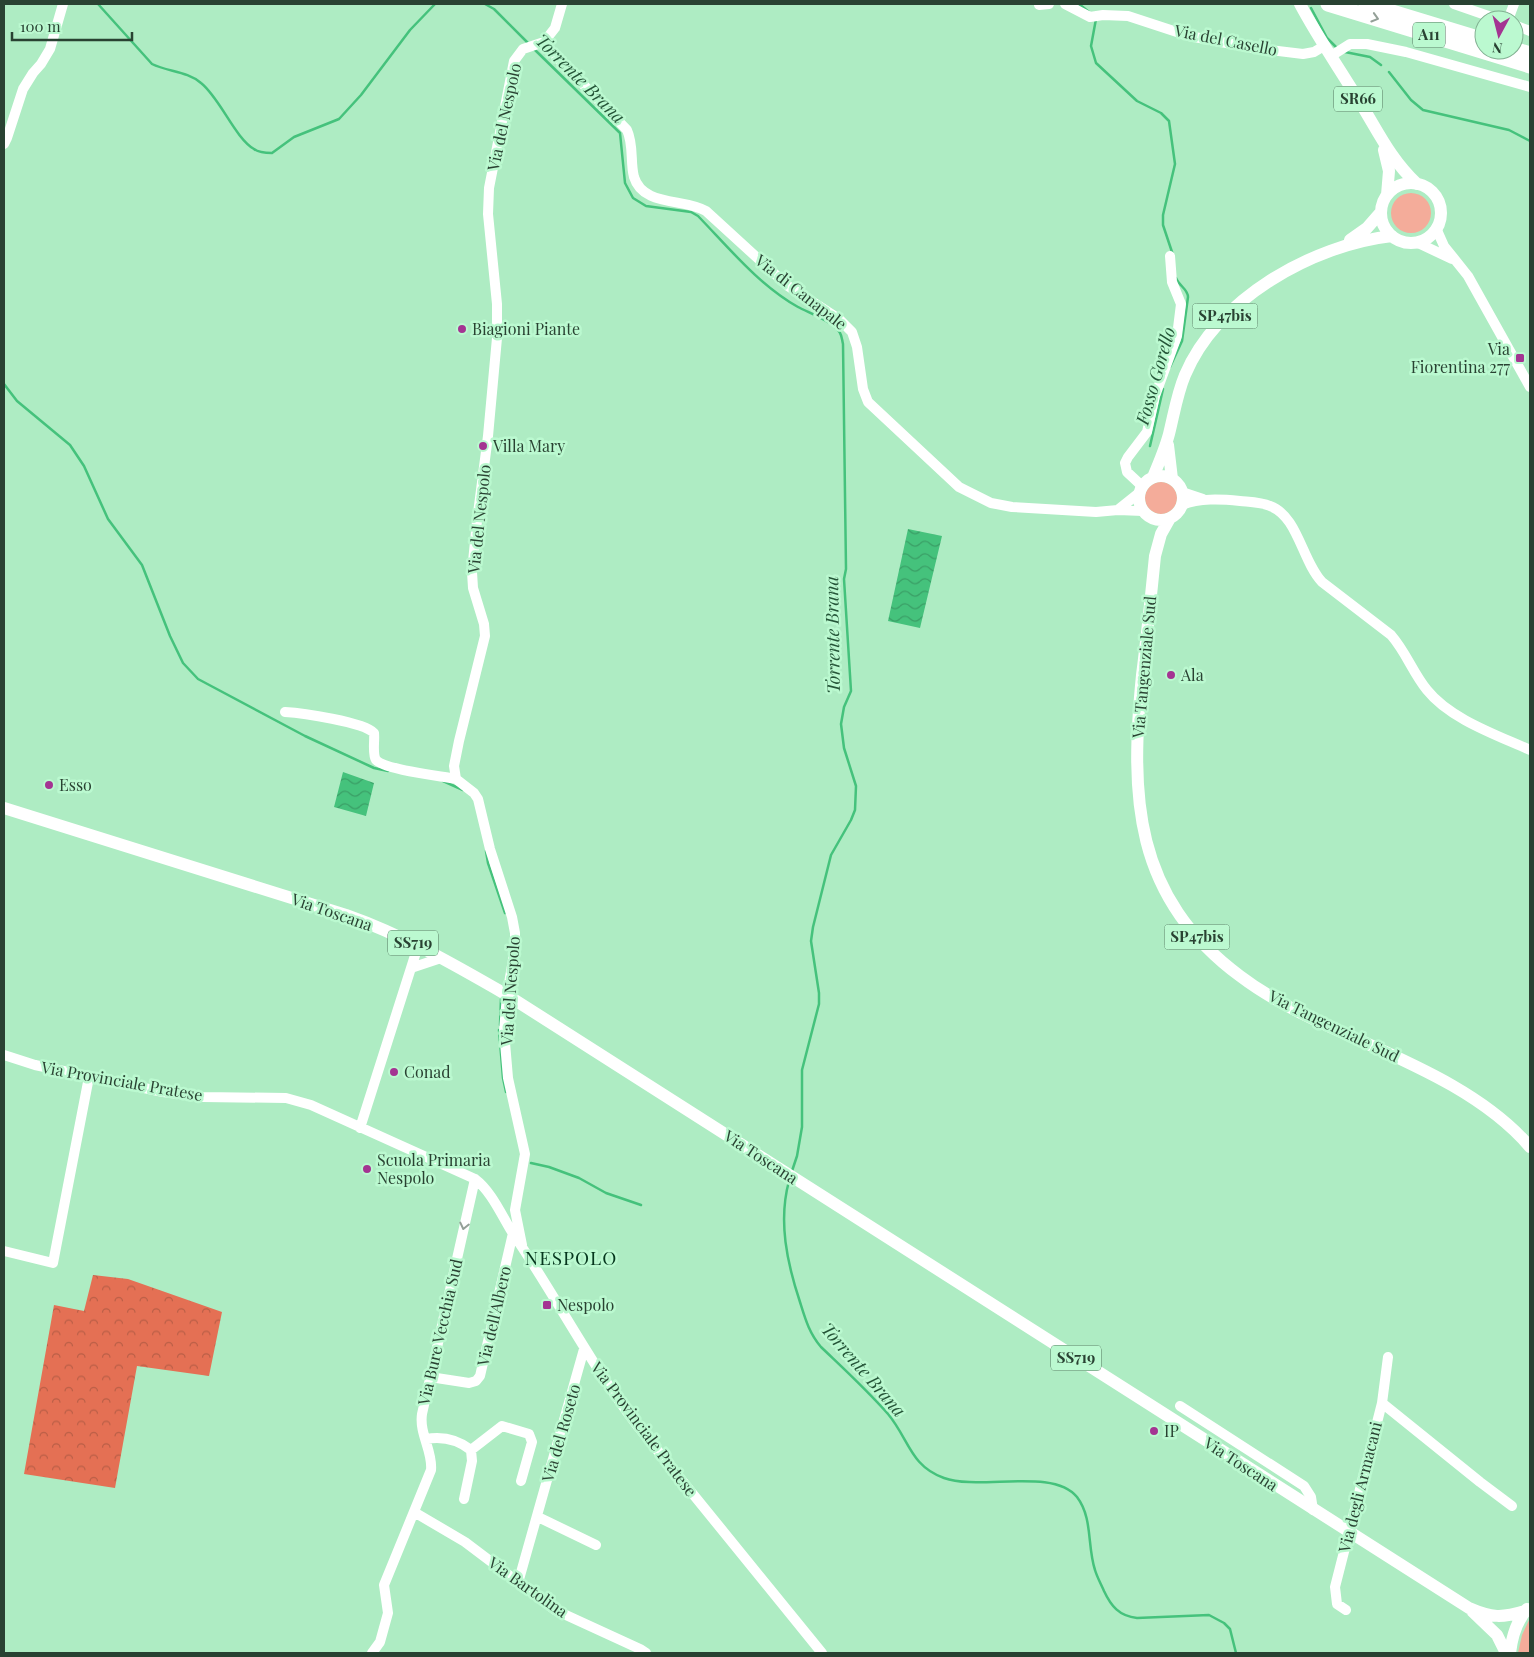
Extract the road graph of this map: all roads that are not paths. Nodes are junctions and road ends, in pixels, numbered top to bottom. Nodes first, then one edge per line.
1 (63, 4) edge
2 (562, 4) edge
3 (1066, 4) edge
4 (1300, 4) edge
5 (1328, 4) edge
6 (1366, 4) edge
7 (1454, 4) edge
8 (1474, 11) edge
9 (1474, 37) edge
10 (541, 42) junction
11 (1328, 51) junction
12 (1530, 66) edge
13 (1530, 87) edge
14 (1382, 142) junction
15 (4, 144) edge
16 (1417, 184) junction
17 (1387, 195) junction
18 (1381, 212) junction
19 (1436, 228) junction
20 (1392, 236) junction
21 (1416, 242) junction
22 (1340, 247) junction
23 (1170, 256) dead end
24 (1457, 262) junction
25 (1530, 387) edge
26 (1168, 435) junction
27 (1153, 477) junction
28 (1172, 479) junction
29 (1141, 489) junction
30 (1182, 492) junction
31 (1204, 499) junction
32 (1182, 505) junction
33 (1118, 510) junction
34 (1145, 513) junction
35 (1170, 518) junction
36 (1155, 556) junction
37 (285, 712) dead end
38 (1530, 750) edge
39 (456, 779) junction
40 (4, 808) edge
41 (418, 946) junction
42 (441, 958) junction
43 (411, 968) junction
44 (507, 995) junction
45 (4, 1055) edge
46 (89, 1077) junction
47 (360, 1128) junction
48 (1530, 1147) edge
49 (475, 1179) junction
50 (513, 1233) junction
51 (522, 1245) junction
52 (4, 1251) edge
53 (584, 1349) junction
54 (1388, 1357) dead end
55 (430, 1377) junction
56 (1382, 1403) junction
57 (1180, 1406) dead end
58 (426, 1439) junction
59 (471, 1450) junction
60 (521, 1481) dead end
61 (464, 1499) dead end
62 (1512, 1506) dead end
63 (1314, 1510) junction
64 (414, 1512) junction
65 (538, 1517) junction
66 (1349, 1532) junction
67 (596, 1545) dead end
68 (518, 1583) junction
69 (1469, 1608) junction
70 (1528, 1608) edge
71 (1346, 1610) dead end
72 (372, 1653) edge
73 (646, 1653) edge
74 (822, 1653) edge
75 (1508, 1653) edge

1 - 15 street
2 - 10 street
3 - 11 street, Via del Casello
4 - 11 main road, SR66
5 -> 12 highway, A11
6 - 9 highway, A11
7 - 8 street
10 - 33 street, Via di Canapale
10 - 39 street, Via del Nespolo
11 - 13 street, Via del Casello
11 - 14 main road, SR66
14 - 16 main road, SR66
14 - 17 main road, SR66
16 - 17 main road
16 - 19 main road
17 - 18 main road
18 - 20 main road
18 - 22 main road, SP47bis
19 - 21 main road
19 - 24 street
20 - 21 main road
20 - 22 main road, SP47bis
21 - 24 street
22 - 26 main road, SP47bis
23 - 29 street
24 - 25 street
26 - 27 main road, SP47bis
26 - 28 main road, SP47bis
27 - 28 main road
27 - 29 main road
28 - 30 main road
29 - 33 street
29 - 34 main road, Via Tangenziale Sud / SP47bis
30 - 31 street
30 - 32 main road
31 - 32 street
31 - 38 street
32 - 35 main road, Via Tangenziale Sud / SP47bis
33 - 34 street, Via di Canapale
34 - 35 main road
34 - 36 main road, Via Tangenziale Sud / SP47bis
35 - 36 main road, Via Tangenziale Sud / SP47bis
36 - 48 main road, Via Tangenziale Sud / SP47bis
37 - 39 street, Via del Nespolo
39 - 44 street, Via del Nespolo
40 - 41 main road, Via Toscana / SS719
41 - 42 main road, Via Toscana / SS719
41 - 43 street
42 - 43 street
42 - 44 main road, Via Toscana / SS719
43 - 47 street
44 - 51 street, Via del Nespolo
44 - 63 main road, Via Toscana / SS719
45 - 46 street, Via Provinciale Pratese
46 - 47 street, Via Provinciale Pratese
46 - 52 street
47 - 49 street, Via Provinciale Pratese
49 - 50 street, Via Provinciale Pratese
49 -> 55 street, Via Bure Vecchia Sud
50 - 51 street, Via Provinciale Pratese
50 - 55 street, Via dell'Albero
51 - 53 street, Via Provinciale Pratese
53 - 65 street, Via del Roseto
53 - 74 street, Via Provinciale Pratese
54 - 56 street, Via degli Armacani
55 - 58 street, Via Bure Vecchia Sud
56 - 62 street
56 - 66 street, Via degli Armacani
57 - 63 street
58 - 59 street
58 - 64 street, Via Bure Vecchia Sud
59 - 60 street
59 - 61 street
63 - 66 main road, Via Toscana / SS719
64 - 68 street, Via Bartolina
64 - 72 street, Via Bure Vecchia Sud
65 - 67 street
65 - 68 street, Via del Roseto
66 - 69 main road, Via Toscana / SS719
66 - 71 street, Via degli Armacani
68 - 73 street, Via Bartolina
69 - 70 main road, Via Toscana / SS719
69 - 75 main road, Via Toscana / SS719
70 - 75 main road, SS719

